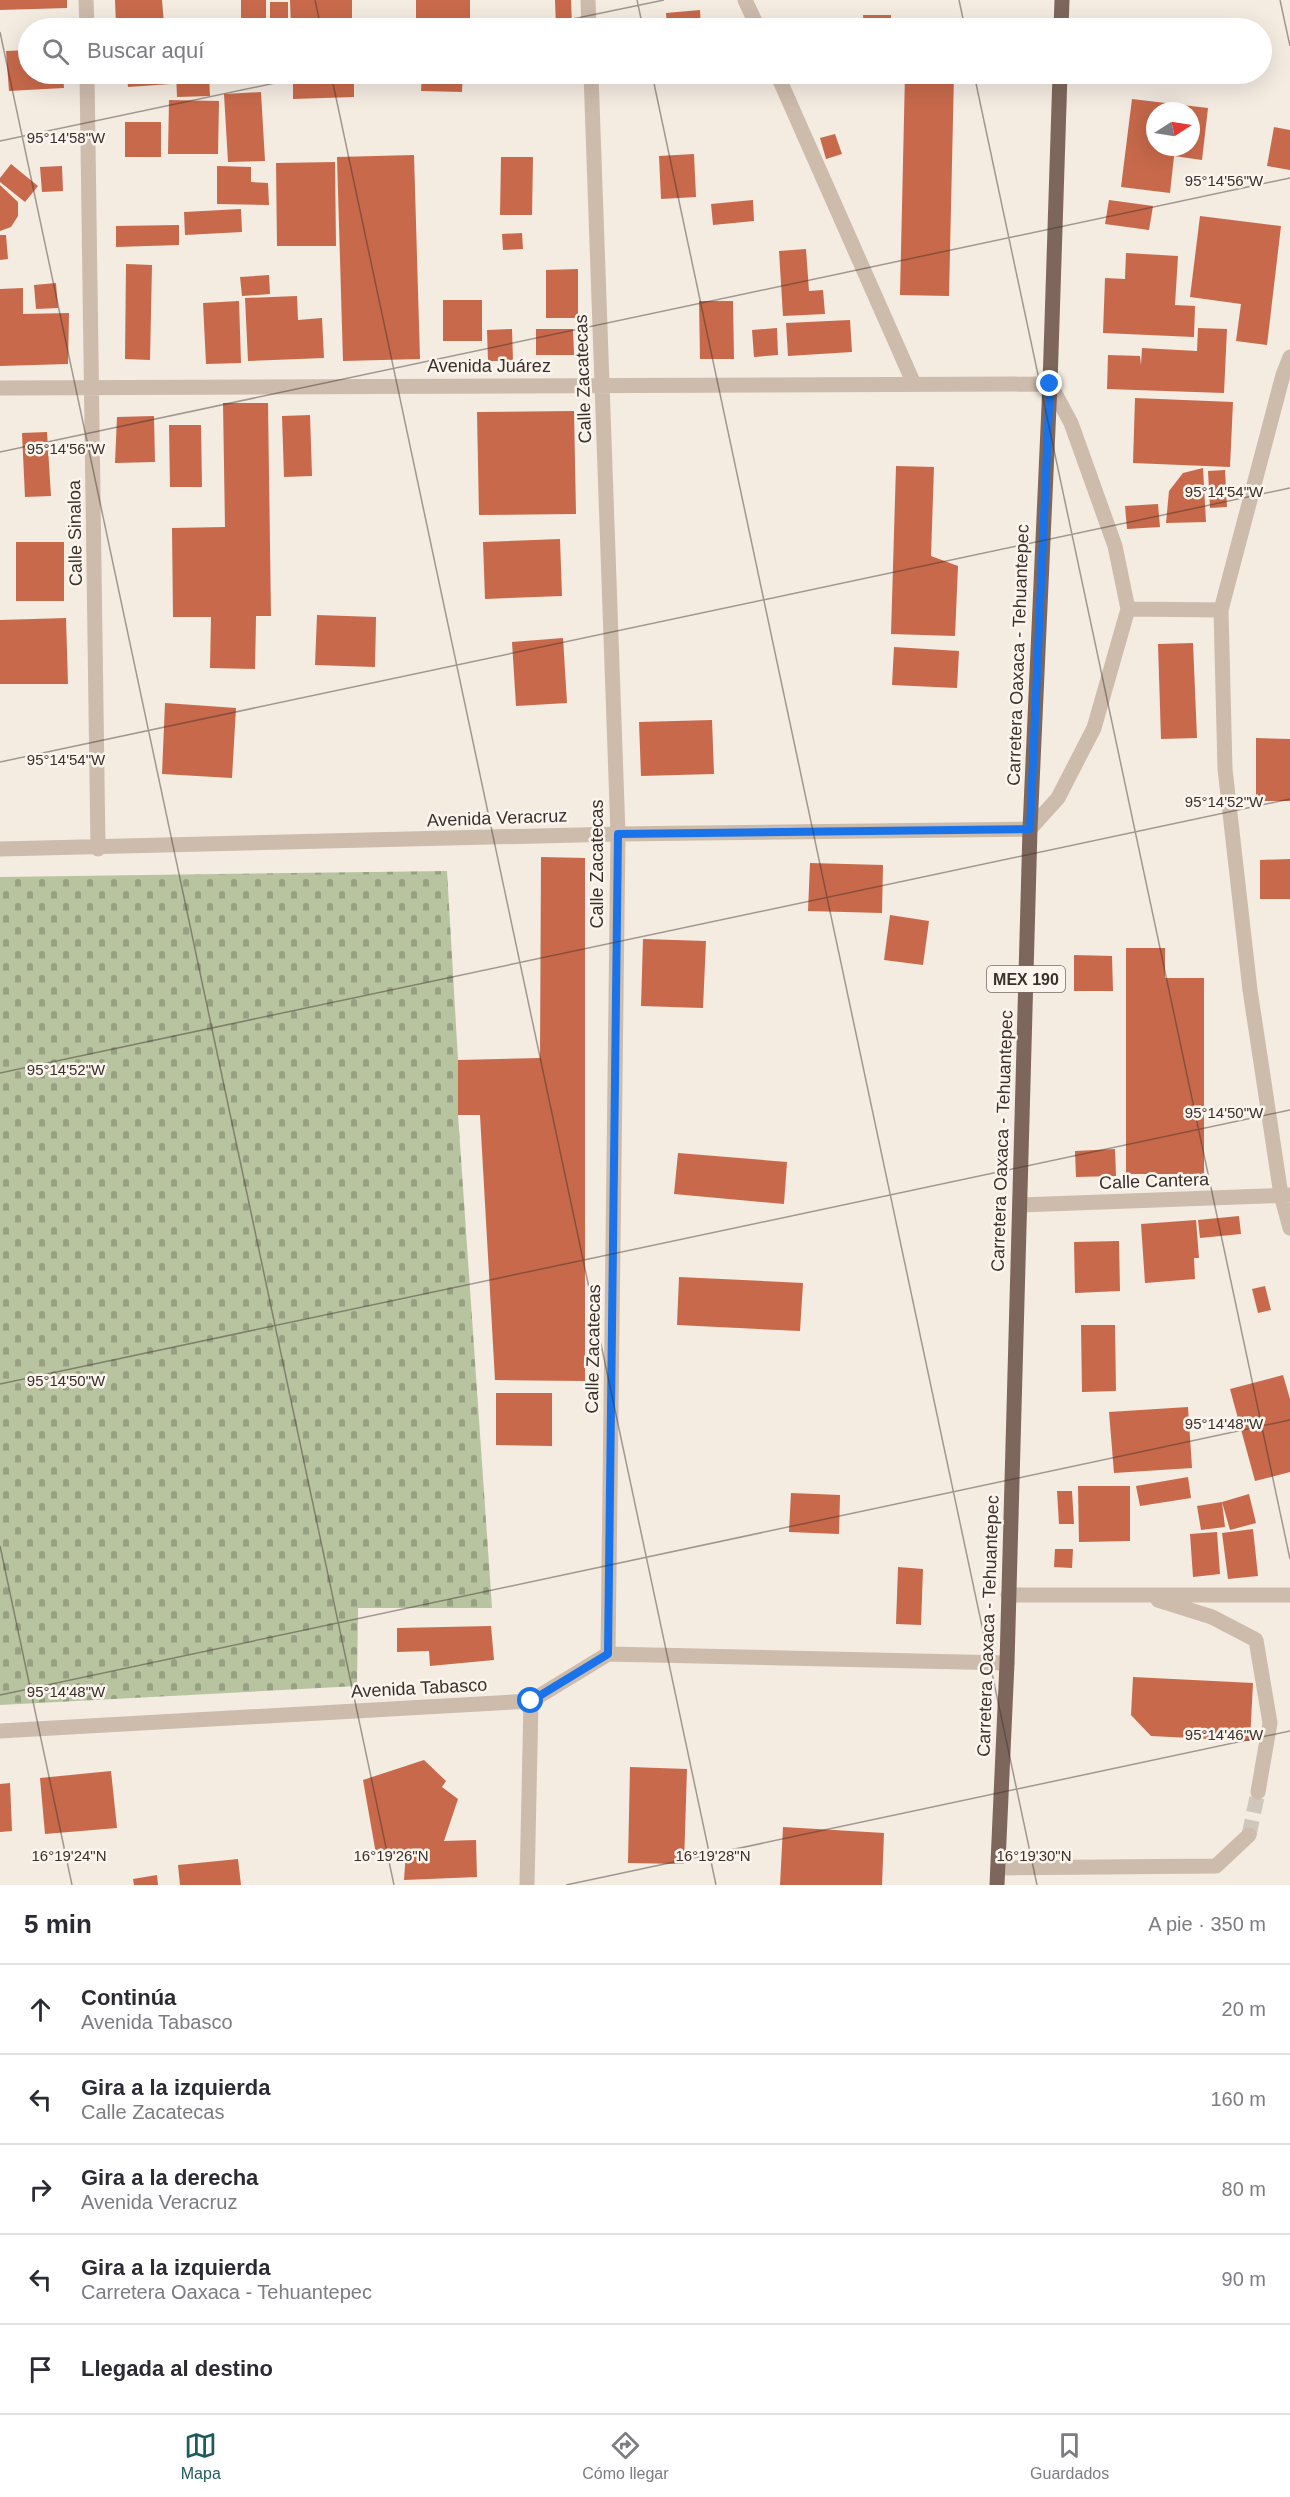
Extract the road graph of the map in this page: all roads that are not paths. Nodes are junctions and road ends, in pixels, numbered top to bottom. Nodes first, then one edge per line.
1 (86, 0) edge
2 (588, 0) edge
3 (745, 0) edge
4 (1062, 0) edge
5 (87, 18) edge
6 (589, 18) edge
7 (753, 18) edge
8 (1061, 18) edge
9 (87, 84) edge
10 (591, 84) edge
11 (781, 84) edge
12 (1060, 84) edge
13 (1290, 357) edge
14 (914, 384) junction
15 (1050, 384) junction
16 (603, 385) junction
17 (92, 387) junction
18 (0, 388) edge
19 (1128, 609) junction
20 (1221, 610) junction
21 (1030, 829) junction
22 (618, 834) junction
23 (0, 849) edge
24 (98, 849) junction
25 (1285, 1195) edge
26 (1020, 1205) junction
27 (1290, 1228) edge
28 (1008, 1595) junction
29 (1143, 1595) junction
30 (1290, 1595) edge
31 (608, 1654) junction
32 (1007, 1663) junction
33 (531, 1701) junction
34 (0, 1731) edge
35 (1257, 1792) tunnel mouth
36 (1249, 1835) tunnel mouth
37 (998, 1868) junction
38 (527, 1885) edge
39 (997, 1885) edge

1 - 5 street
2 - 6 street
3 - 7 street
4 - 8 main road
9 - 17 street, Calle Sinaloa
10 - 16 street, Calle Zacatecas
11 - 14 street
12 - 15 main road, Carretera Oaxaca - Tehuantepec / MEX 190
13 - 20 street
14 - 15 street, Avenida Juárez
14 - 16 street, Avenida Juárez
15 - 19 street
15 - 21 main road, Carretera Oaxaca - Tehuantepec / MEX 190
16 - 17 street, Avenida Juárez
16 - 22 street, Calle Zacatecas
17 - 18 street, Avenida Juárez
17 - 24 street, Calle Sinaloa
19 - 20 street
19 - 21 street
20 - 25 street
21 - 22 street, Avenida Veracruz
21 - 26 main road, Carretera Oaxaca - Tehuantepec / MEX 190
22 - 24 street, Avenida Veracruz
22 - 31 street, Calle Zacatecas
23 - 24 street, Avenida Veracruz
25 - 26 street, Calle Cantera
25 - 27 street
26 - 28 main road, Carretera Oaxaca - Tehuantepec / MEX 190
28 - 29 street
28 - 32 main road, Carretera Oaxaca - Tehuantepec / MEX 190
29 - 30 street
29 - 35 street
31 - 32 street
31 - 33 street, Avenida Tabasco
32 - 37 main road, Carretera Oaxaca - Tehuantepec / MEX 190
33 - 34 street, Avenida Tabasco
33 - 38 street
36 - 37 street
37 - 39 main road, Carretera Oaxaca - Tehuantepec / MEX 190

